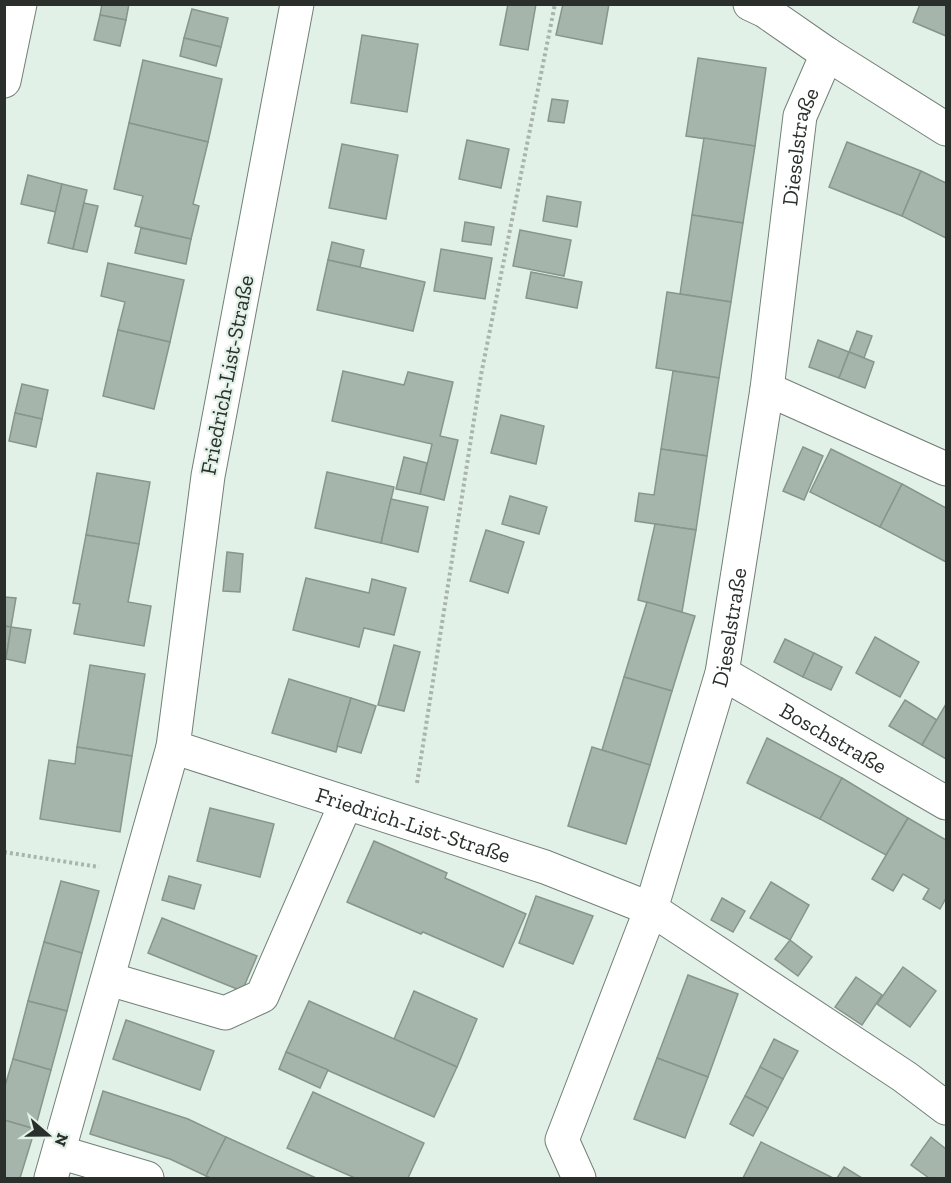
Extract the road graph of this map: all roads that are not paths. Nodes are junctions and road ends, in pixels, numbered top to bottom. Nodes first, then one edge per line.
1 (20, 4) edge
2 (297, 4) edge
3 (750, 4) edge
4 (827, 54) junction
5 (4, 81) edge
6 (946, 129) edge
7 (767, 389) junction
8 (946, 469) edge
9 (722, 673) junction
10 (173, 747) junction
11 (346, 803) junction
12 (946, 803) edge
13 (651, 909) junction
14 (109, 979) junction
15 (946, 1108) edge
16 (55, 1165) edge
17 (147, 1179) edge
18 (579, 1179) edge

1 - 5 street
2 - 10 street, Friedrich-List-Straße
3 - 4 street
4 - 6 street
4 - 7 street, Dieselstraße
7 - 8 street
7 - 9 street, Dieselstraße
9 - 12 street, Boschstraße
9 - 13 street, Dieselstraße
10 - 11 street, Friedrich-List-Straße
10 - 14 street, Friedrich-List-Straße
11 - 13 street, Friedrich-List-Straße
11 - 14 street
13 - 15 street, Friedrich-List-Straße
13 - 18 street, Dieselstraße
14 - 16 street, Friedrich-List-Straße
16 - 17 street

